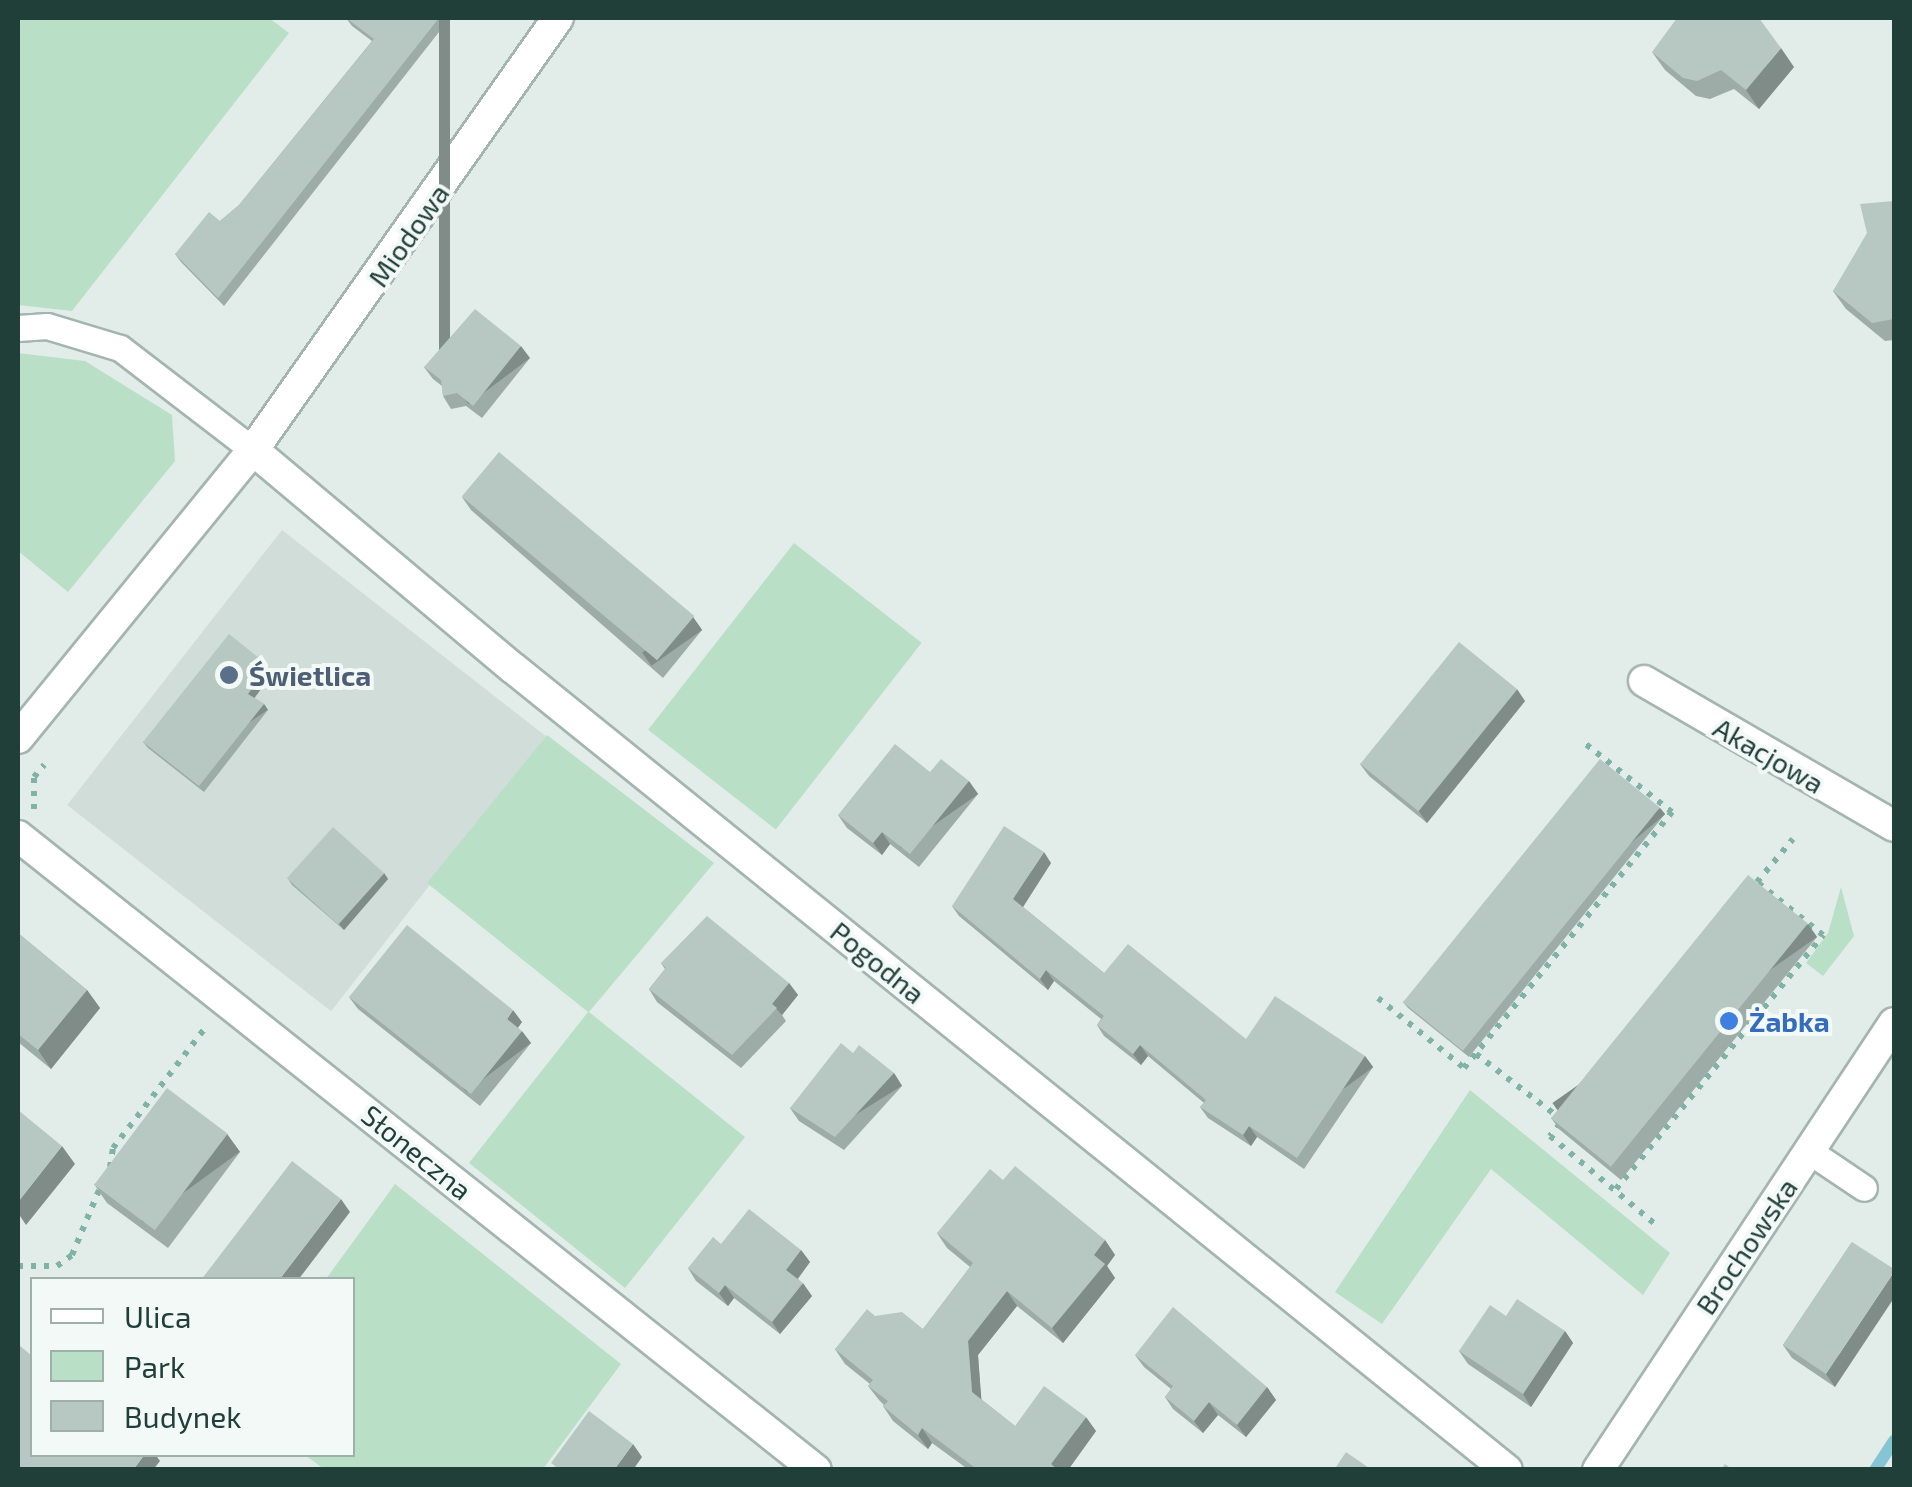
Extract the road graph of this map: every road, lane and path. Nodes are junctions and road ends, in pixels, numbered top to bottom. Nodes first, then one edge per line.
1 (558, 18) edge
2 (18, 328) edge
3 (253, 450) junction
4 (1644, 681) dead end
5 (18, 738) edge
6 (1583, 742) dead end
7 (46, 762) dead end
8 (1894, 826) edge
9 (18, 837) edge
10 (1793, 838) dead end
11 (1757, 882) junction
12 (1745, 897) edge
13 (1378, 998) dead end
14 (210, 1022) dead end
15 (1894, 1023) edge
16 (1476, 1054) junction
17 (1575, 1106) edge
18 (1563, 1121) junction
19 (1810, 1151) junction
20 (1864, 1188) dead end
21 (1616, 1189) junction
22 (1655, 1224) dead end
23 (18, 1266) edge
24 (816, 1470) edge
25 (1507, 1470) edge
26 (1598, 1470) edge

1 - 3 street, Miodowa
2 - 3 lane
3 - 5 street, Miodowa
3 - 25 street, Pogodna
4 - 8 street, Akacjowa
6 - 16 path
7 - 9 path
9 - 24 street, Słoneczna
10 - 11 path
11 - 12 path
11 - 21 path
13 - 16 path
14 - 23 path
15 - 19 street, Brochowska
16 - 18 path
17 - 18 path
18 - 21 path
19 - 20 lane
19 - 26 street, Brochowska
21 - 22 path

